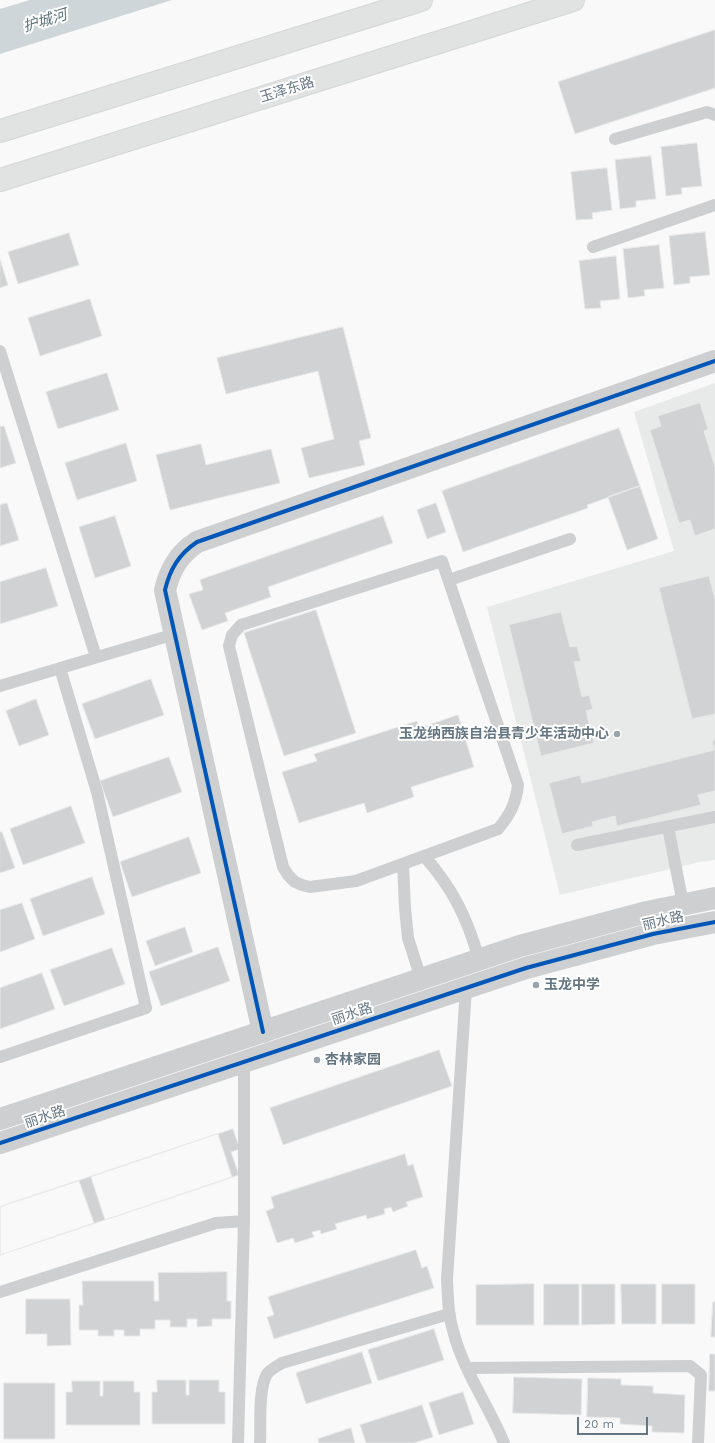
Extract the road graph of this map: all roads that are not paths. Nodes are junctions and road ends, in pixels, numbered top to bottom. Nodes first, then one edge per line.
1 (420, 0) edge
2 (573, 0) edge
3 (715, 115) edge
4 (0, 131) edge
5 (615, 139) dead end
6 (0, 180) edge
7 (715, 206) edge
8 (593, 247) dead end
9 (0, 351) edge
10 (715, 361) edge
11 (570, 539) dead end
12 (449, 580) junction
13 (175, 634) junction
14 (96, 658) junction
15 (60, 668) junction
16 (0, 686) edge
17 (715, 818) edge
18 (668, 827) junction
19 (577, 845) dead end
20 (424, 856) junction
21 (403, 864) junction
22 (715, 898) edge
23 (683, 904) junction
24 (715, 922) edge
25 (479, 960) junction
26 (421, 979) junction
27 (466, 988) junction
28 (263, 1032) junction
29 (0, 1057) edge
30 (244, 1062) junction
31 (0, 1119) edge
32 (0, 1143) edge
33 (244, 1221) junction
34 (0, 1292) edge
35 (449, 1314) junction
36 (468, 1368) junction
37 (238, 1443) edge
38 (260, 1443) edge
39 (504, 1443) edge
40 (698, 1443) edge

1 - 4 main road
2 - 6 main road, 玉泽东路
3 - 5 lane
7 - 8 lane
9 - 14 lane
10 - 13 street
11 - 12 lane
12 - 20 lane
12 - 21 lane
13 - 14 lane
13 - 28 street
14 - 15 lane
15 - 16 lane
15 - 29 lane
17 - 18 lane
18 - 19 lane
18 - 23 lane
20 - 21 lane
20 - 25 lane
21 - 26 lane
22 - 23 street, 丽水路
23 - 25 street, 丽水路
24 - 27 street, 丽水路
25 - 26 street, 丽水路
26 - 28 street, 丽水路
27 - 30 street, 丽水路
27 - 35 lane
28 - 31 street, 丽水路
30 - 32 street, 丽水路
30 - 33 lane
33 - 34 lane
33 - 37 lane
35 - 36 lane
35 - 38 lane
36 - 39 lane
36 - 40 lane

